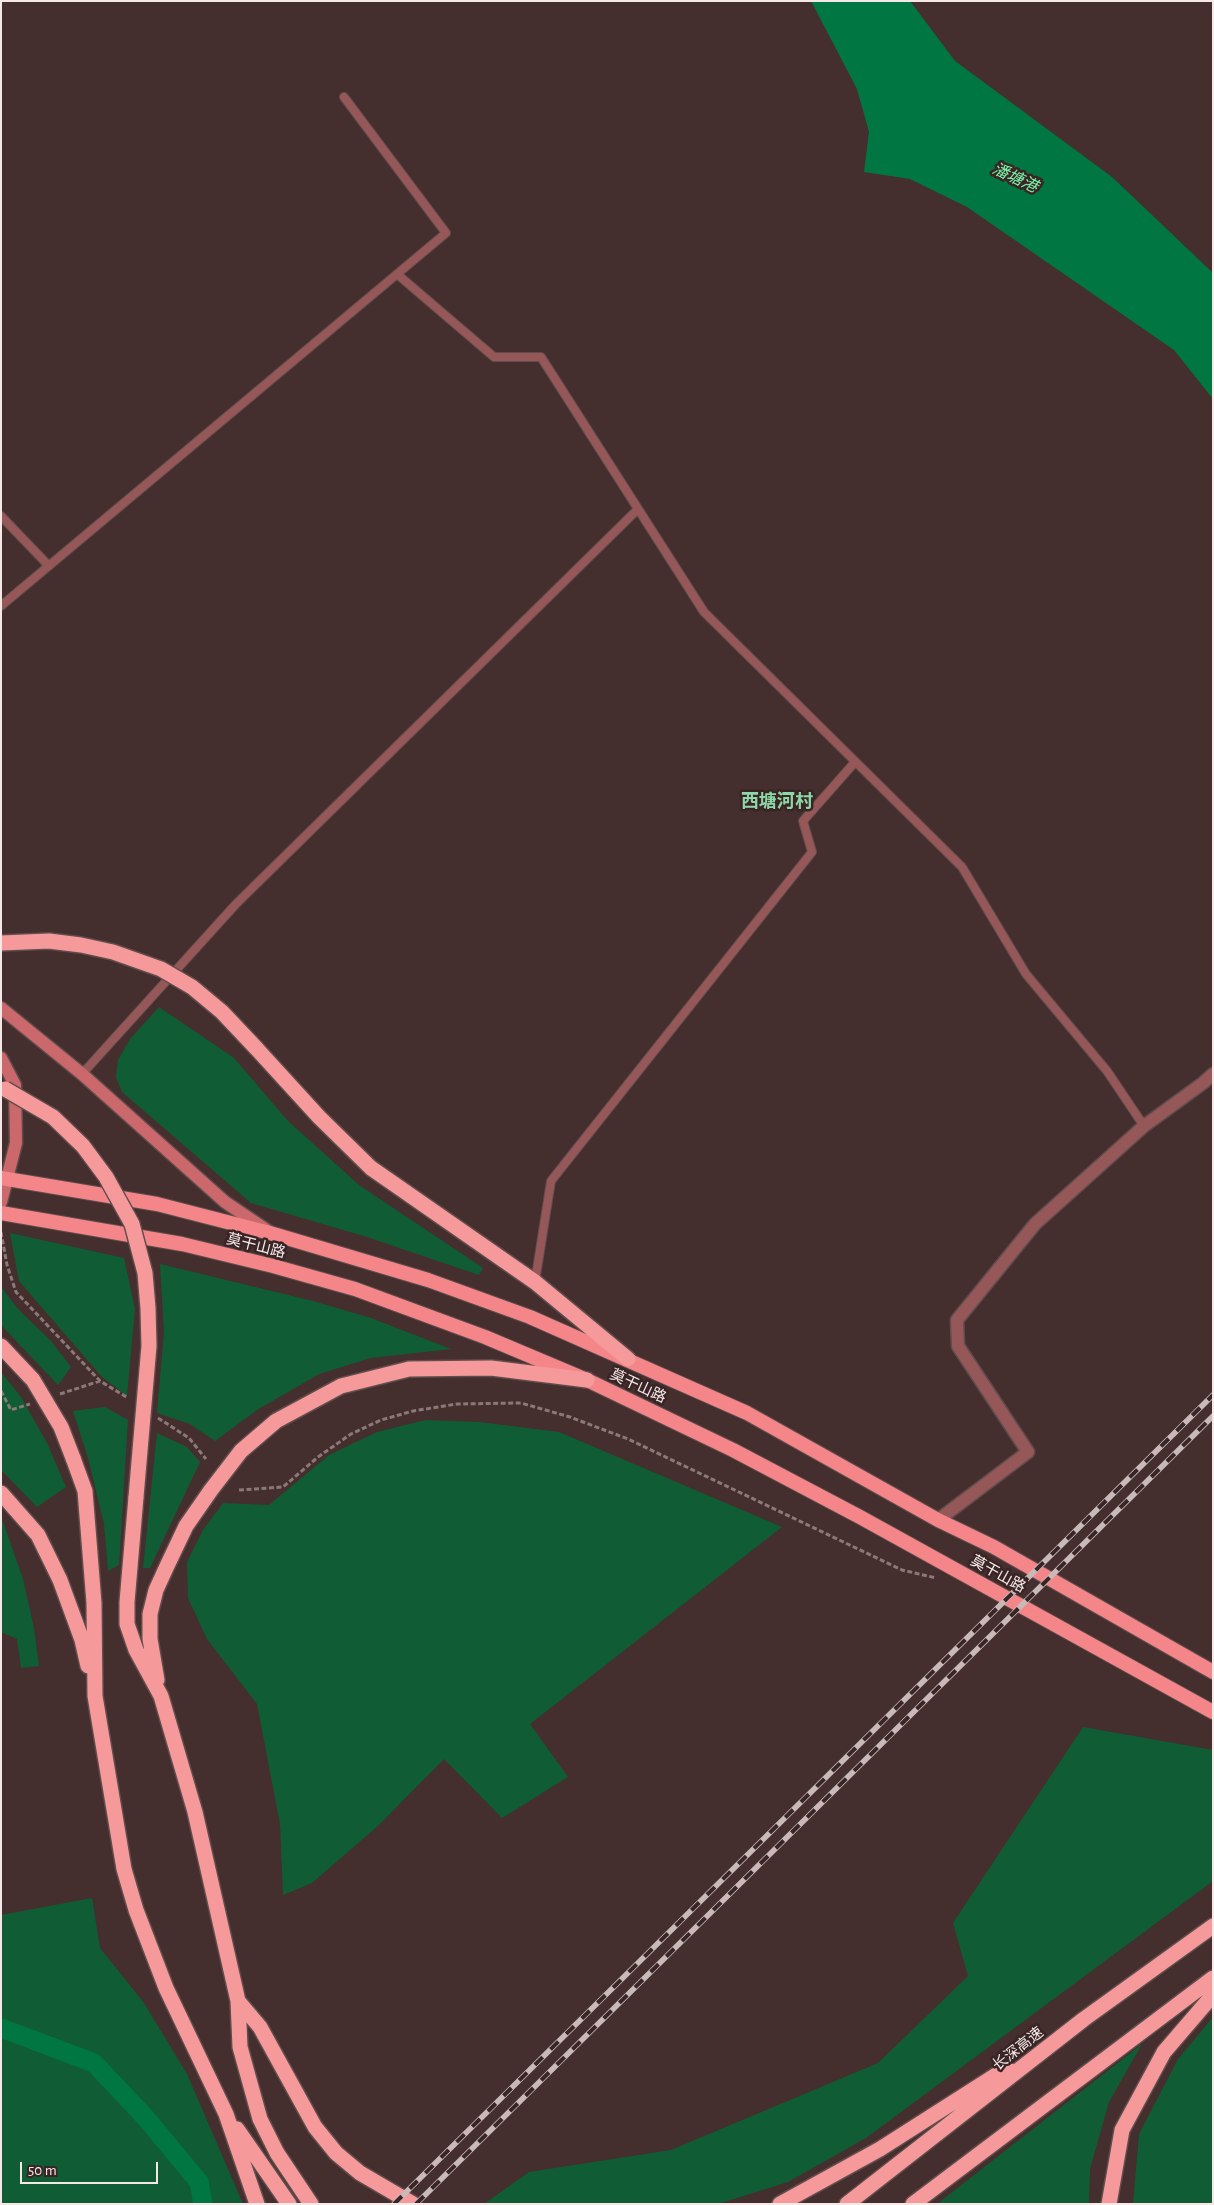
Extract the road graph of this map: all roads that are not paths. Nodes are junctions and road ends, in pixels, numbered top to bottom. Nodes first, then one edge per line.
1 (344, 97) dead end
2 (397, 274) junction
3 (638, 510) junction
4 (1, 516) edge
5 (49, 566) junction
6 (1, 606) edge
7 (855, 762) junction
8 (1, 943) edge
9 (1, 1008) edge
10 (1, 1058) edge
11 (82, 1074) junction
12 (1213, 1074) edge
13 (1, 1088) edge
14 (1144, 1126) junction
15 (5, 1178) edge
16 (1, 1202) edge
17 (1, 1213) edge
18 (270, 1232) junction
19 (535, 1282) junction
20 (1, 1346) edge
21 (628, 1359) junction
22 (587, 1380) junction
23 (1, 1493) edge
24 (938, 1520) junction
25 (1213, 1672) edge
26 (95, 1696) junction
27 (160, 1696) junction
28 (1213, 1712) edge
29 (1213, 1926) edge
30 (1213, 1978) edge
31 (1213, 1995) edge
32 (238, 2001) junction
33 (1084, 2019) junction
34 (226, 2114) junction
35 (257, 2204) edge
36 (289, 2204) edge
37 (311, 2204) edge
38 (413, 2204) edge
39 (780, 2204) edge
40 (847, 2204) edge
41 (913, 2204) edge
42 (1109, 2204) edge

1 - 2 lane
2 - 3 lane
2 - 5 lane
3 - 7 lane
3 - 11 lane
4 - 5 lane
5 - 6 lane
7 - 14 lane
7 - 19 lane
8 - 19 highway, bridge
9 - 11 main road, 莫干山路
10 - 15 main road
11 - 18 main road, 莫干山路
12 - 14 street
13 - 27 highway, bridge
14 - 24 street
15 - 16 main road
15 - 18 highway, 莫干山路
17 - 22 highway, 莫干山路
18 - 21 highway, 莫干山路
19 - 21 highway
20 - 26 highway, bridge
21 - 24 highway, 莫干山路
22 - 27 highway
22 - 28 highway, 莫干山路
23 - 26 highway
24 - 25 highway, 莫干山路
26 - 34 highway
27 - 32 highway
29 - 33 highway, 长深高速
30 - 41 highway
31 - 42 highway
32 - 37 highway
32 - 38 highway
33 - 39 highway
33 - 40 highway, 长深高速
34 - 35 highway
34 - 36 highway

